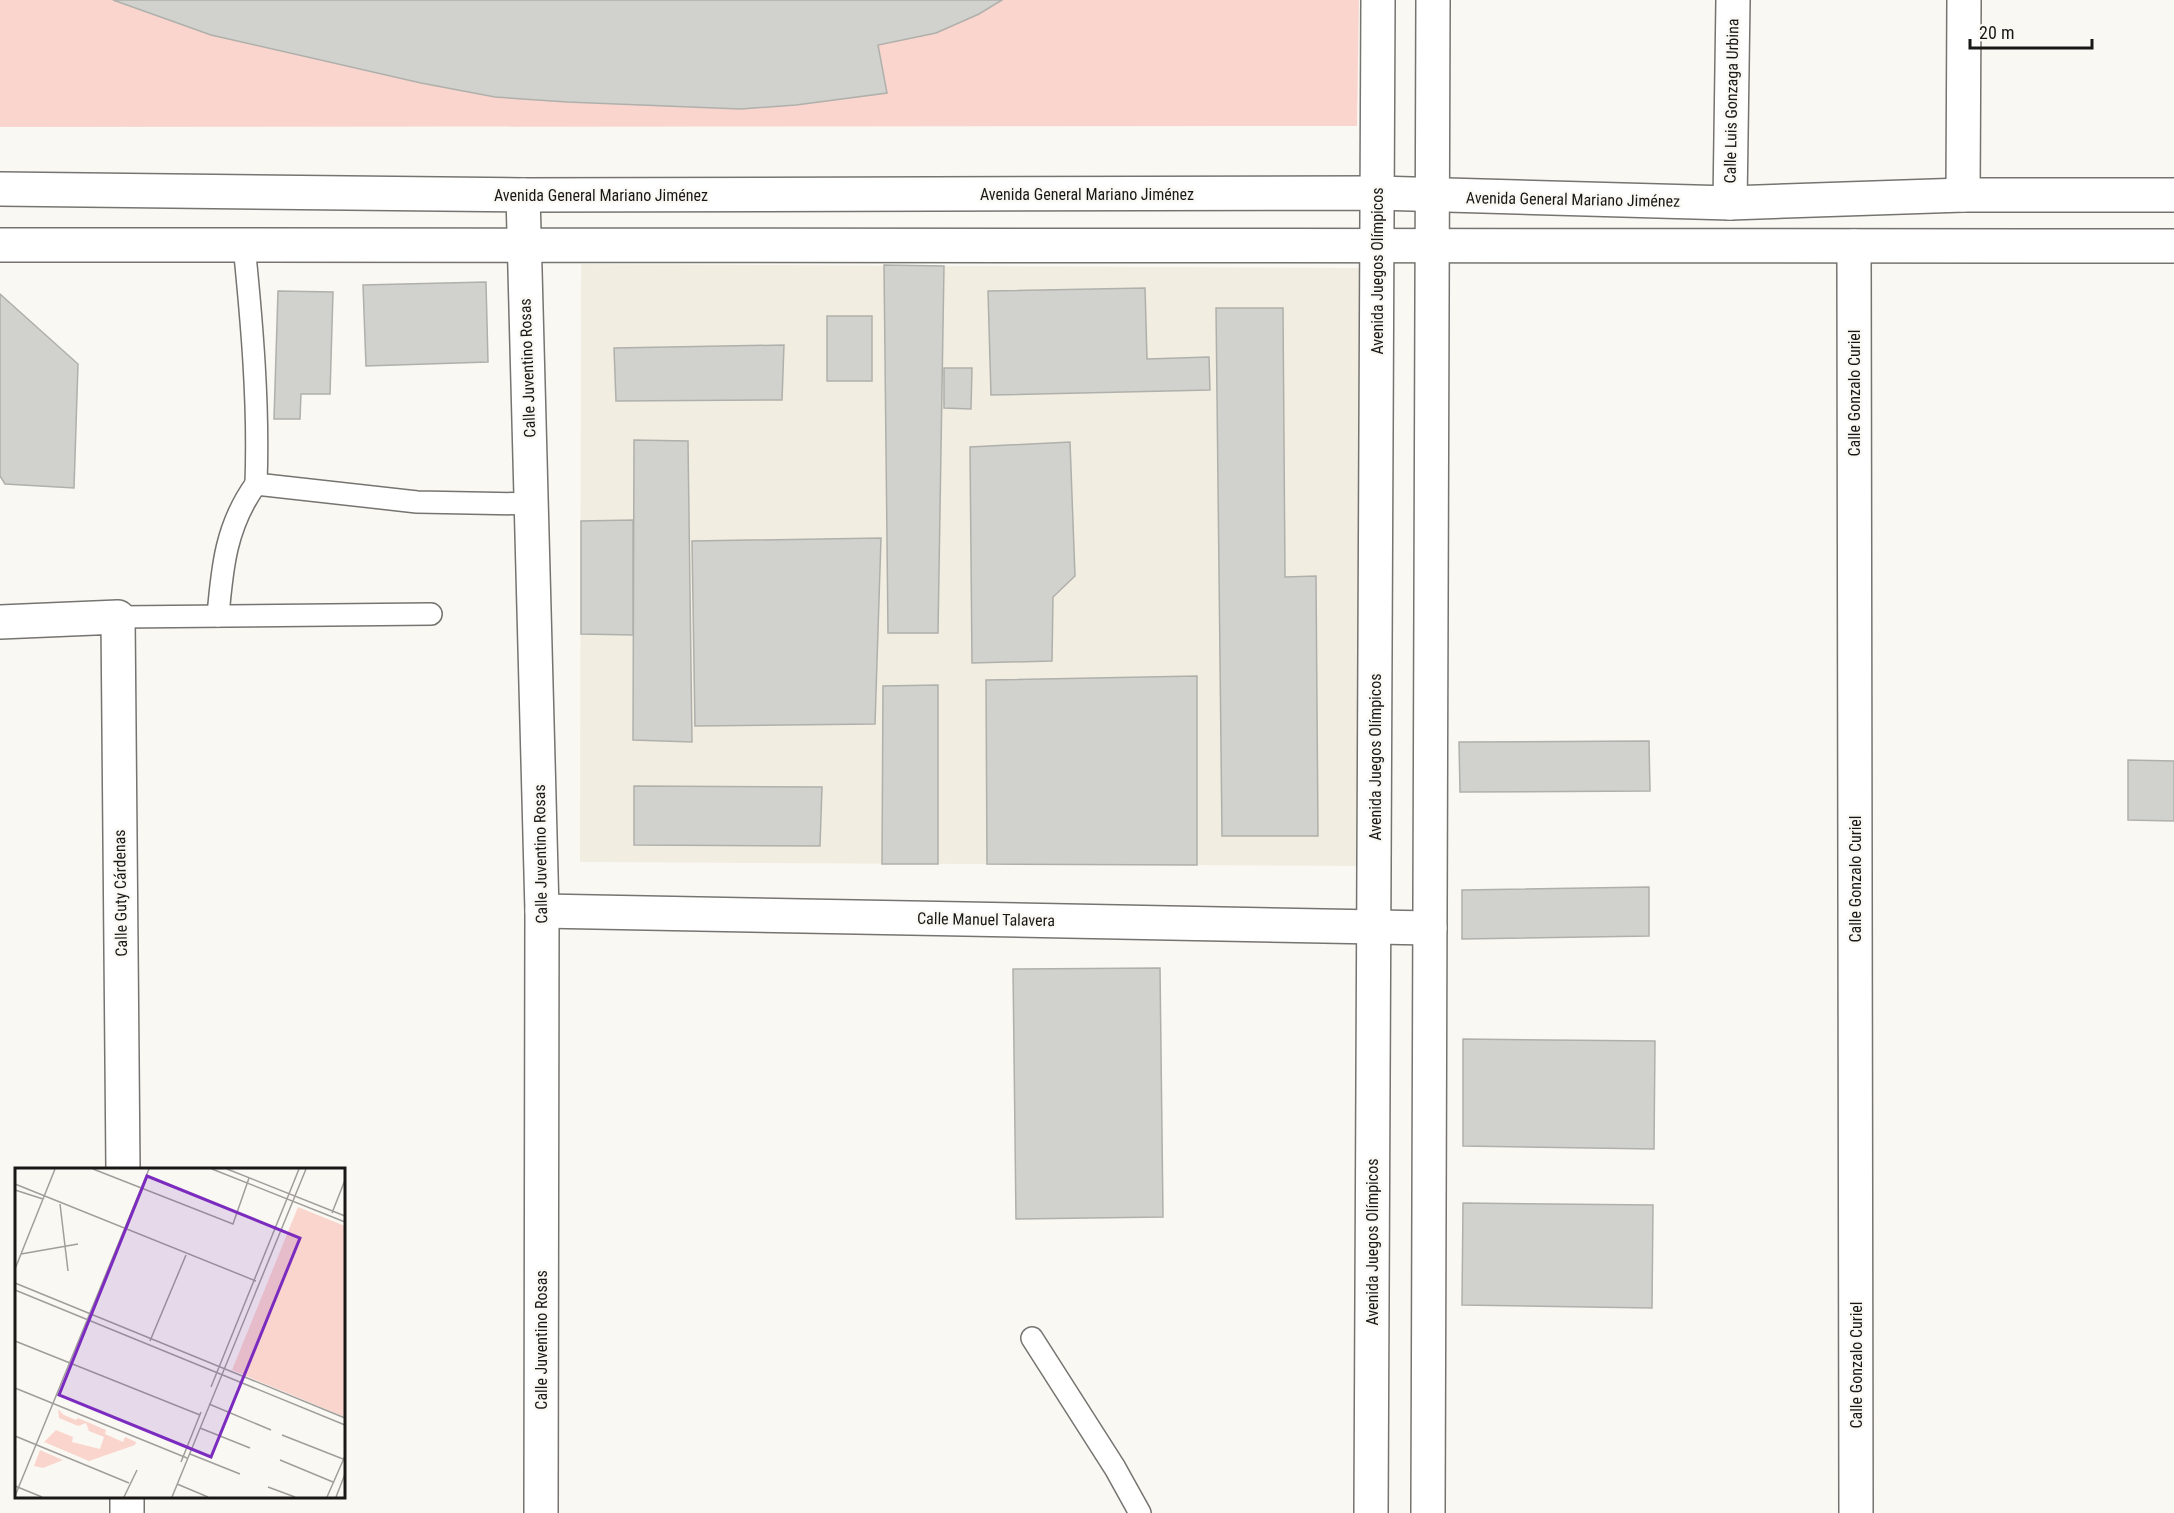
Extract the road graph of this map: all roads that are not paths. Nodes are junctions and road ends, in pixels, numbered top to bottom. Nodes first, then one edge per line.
1 (1378, 0) edge
2 (1433, 0) edge
3 (1733, 0) edge
4 (1964, 0) edge
5 (0, 189) edge
6 (1377, 193) junction
7 (523, 195) junction
8 (1963, 195) junction
9 (2174, 195) edge
10 (1432, 196) junction
11 (1730, 203) junction
12 (0, 245) edge
13 (244, 245) junction
14 (524, 245) junction
15 (1377, 246) junction
16 (1433, 246) junction
17 (1854, 246) junction
18 (2174, 246) edge
19 (256, 484) junction
20 (531, 504) junction
21 (431, 614) dead end
22 (218, 616) junction
23 (118, 617) junction
24 (0, 622) edge
25 (542, 911) junction
26 (1374, 927) junction
27 (1430, 928) junction
28 (123, 1168) edge
29 (1032, 1338) dead end
30 (541, 1513) edge
31 (1140, 1513) edge
32 (1371, 1513) edge
33 (1428, 1513) edge
34 (1857, 1513) edge

1 - 6 street, Avenida Juegos Olímpicos
2 - 10 street
3 - 11 street, Calle Luis Gonzaga Urbina
4 - 8 street
5 - 7 street, Avenida General Mariano Jiménez
6 - 7 street, Avenida General Mariano Jiménez
6 - 10 street, Avenida General Mariano Jiménez
6 - 15 street, Avenida Juegos Olímpicos
7 - 14 street, Calle Juventino Rosas
8 - 9 street, Avenida General Mariano Jiménez
8 - 11 street, Avenida General Mariano Jiménez
10 - 11 street, Avenida General Mariano Jiménez
10 - 16 street
12 - 13 street
13 - 14 street
13 - 19 lane
14 - 15 street
14 - 20 street, Calle Juventino Rosas
15 - 16 street
15 - 26 street, Avenida Juegos Olímpicos
16 - 17 street
16 - 27 street
17 - 18 street
17 - 34 street, Calle Gonzalo Curiel
19 - 20 lane
19 - 22 lane
20 - 25 street, Calle Juventino Rosas
21 - 22 lane
22 - 23 lane
23 - 24 street
23 - 28 street, Calle Guty Cárdenas
25 - 26 street, Calle Manuel Talavera
25 - 30 street, Calle Juventino Rosas
26 - 27 street, Calle Manuel Talavera
26 - 32 street, Avenida Juegos Olímpicos
27 - 33 street
29 - 31 lane

